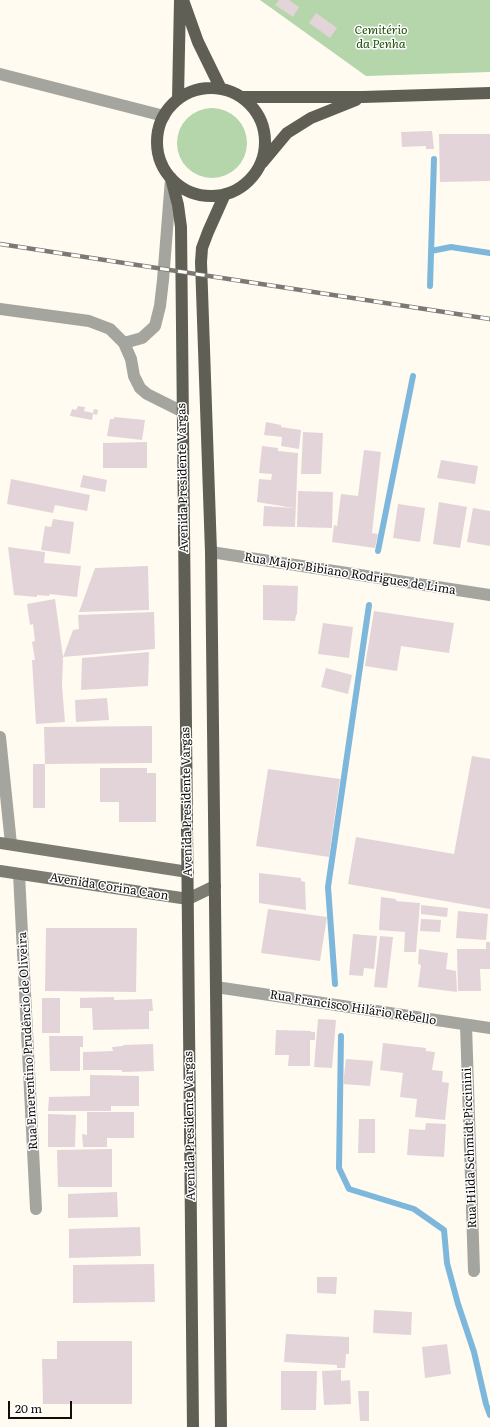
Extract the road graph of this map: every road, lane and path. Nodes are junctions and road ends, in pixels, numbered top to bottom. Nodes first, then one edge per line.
1 (180, 0) edge
2 (183, 0) edge
3 (0, 74) edge
4 (221, 89) junction
5 (490, 93) edge
6 (242, 97) junction
7 (363, 97) junction
8 (178, 99) junction
9 (164, 116) junction
10 (259, 167) junction
11 (171, 178) junction
12 (225, 194) junction
13 (0, 309) edge
14 (124, 343) junction
15 (183, 412) junction
16 (211, 552) junction
17 (490, 595) edge
18 (0, 737) edge
19 (5, 844) edge
20 (0, 871) edge
21 (188, 872) junction
22 (20, 874) junction
23 (215, 886) junction
24 (188, 899) junction
25 (216, 987) junction
26 (466, 1025) junction
27 (490, 1028) edge
28 (36, 1209) dead end
29 (474, 1271) dead end
30 (193, 1427) edge
31 (221, 1427) edge

1 - 8 main road
2 - 4 main road
3 - 9 street
4 - 6 main road
4 - 8 main road
5 - 7 main road
6 - 7 main road
6 - 10 main road
7 - 10 main road
8 - 9 main road
9 - 11 main road
10 - 12 main road
11 - 12 main road
11 - 14 street
11 - 15 main road, Avenida Presidente Vargas
12 - 16 main road, Avenida Presidente Vargas
13 - 14 street
14 - 15 street
15 - 21 main road, Avenida Presidente Vargas
16 - 17 street, Rua Major Bibiano Rodrigues de Lima
16 - 23 main road, Avenida Presidente Vargas
18 - 19 street
19 - 21 main road
20 - 22 main road, Avenida Corina Caon
21 - 24 main road, Avenida Presidente Vargas
22 - 24 main road, Avenida Corina Caon
22 - 28 street, Rua Emerentino Prudêncio de Oliveira
23 - 24 main road
23 - 25 main road, Avenida Presidente Vargas
24 - 30 main road, Avenida Presidente Vargas
25 - 26 street, Rua Francisco Hilário Rebello
25 - 31 main road, Avenida Presidente Vargas
26 - 27 street, Rua Francisco Hilário Rebello
26 - 29 street, Rua Hilda Schmidt Piccinini

